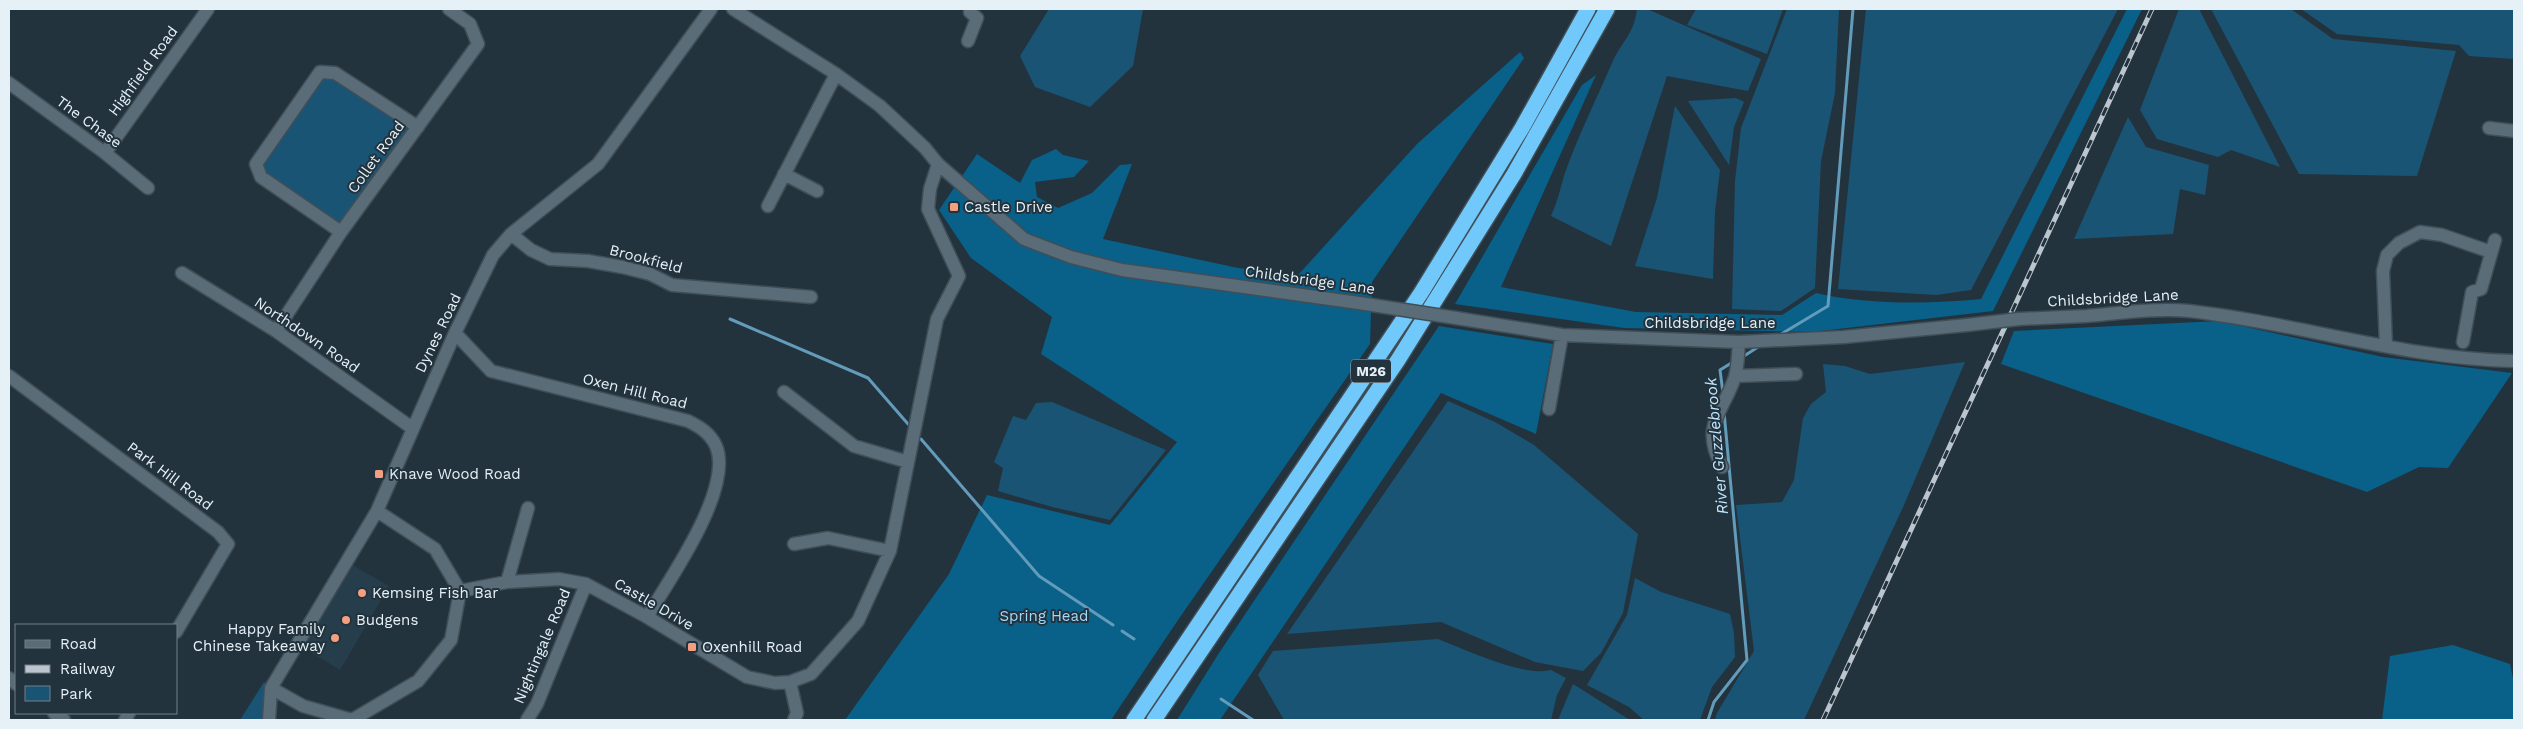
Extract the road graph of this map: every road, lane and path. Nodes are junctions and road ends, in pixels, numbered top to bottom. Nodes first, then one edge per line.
1 (208, 9) edge
2 (449, 9) edge
3 (712, 9) edge
4 (733, 9) edge
5 (971, 9) edge
6 (1588, 9) edge
7 (1607, 9) edge
8 (968, 41) dead end
9 (836, 74) junction
10 (9, 83) edge
11 (418, 127) junction
12 (2488, 127) dead end
13 (2514, 131) edge
14 (105, 153) junction
15 (938, 164) junction
16 (784, 174) junction
17 (148, 188) dead end
18 (817, 191) dead end
19 (768, 206) dead end
20 (341, 232) junction
21 (511, 234) junction
22 (182, 273) dead end
23 (811, 297) dead end
24 (276, 331) junction
25 (455, 333) junction
26 (1562, 335) junction
27 (1739, 342) junction
28 (2463, 342) dead end
29 (2386, 346) junction
30 (2514, 362) edge
31 (1796, 374) dead end
32 (9, 376) edge
33 (1735, 376) junction
34 (784, 392) dead end
35 (1549, 409) dead end
36 (412, 428) junction
37 (908, 462) junction
38 (1722, 468) dead end
39 (528, 508) dead end
40 (377, 511) junction
41 (794, 544) dead end
42 (890, 551) junction
43 (507, 582) junction
44 (586, 584) junction
45 (460, 591) junction
46 (647, 617) junction
47 (178, 629) edge
48 (790, 682) junction
49 (271, 688) junction
50 (269, 720) edge
51 (527, 720) edge
52 (794, 720) edge
53 (1134, 720) edge
54 (1154, 720) edge

1 - 14 street, Highfield Road
2 - 11 street, Collet Road
3 - 21 street, Dynes Road
4 - 9 street, Childsbridge Lane
5 - 8 street
6 - 53 highway, M26
7 - 54 highway, M26
9 - 15 street, Childsbridge Lane
9 - 16 street
10 - 14 street, The Chase
11 - 20 street, Collet Road
11 - 20 street
12 - 13 street
14 - 17 street, The Chase
15 - 26 street, Childsbridge Lane, bridge
15 - 37 street, Castle Drive
16 - 18 street
16 - 19 street
20 - 24 street, Collet Road
21 - 23 street, Brookfield
21 - 25 street, Dynes Road
22 - 24 street, Northdown Road
24 - 36 street, Northdown Road
25 - 36 street, Dynes Road
25 - 46 street, Oxen Hill Road
26 - 27 street, Childsbridge Lane
26 - 35 street
27 - 29 street, Childsbridge Lane, bridge
27 - 33 street
28 - 29 street
29 - 30 street, Childsbridge Lane
31 - 33 street
32 - 47 street, Park Hill Road
33 - 38 street
34 - 37 street
36 - 40 street, Dynes Road
37 - 42 street, Castle Drive
39 - 43 street
40 - 45 street
40 - 49 street, Dynes Road
41 - 42 street
42 - 48 street, Castle Drive
43 - 44 street, Castle Drive
43 - 45 street, Castle Drive
44 - 46 street, Castle Drive
44 - 51 street, Nightingale Road
45 - 49 street
46 - 48 street, Castle Drive
48 - 52 street
49 - 50 street, Dynes Road

